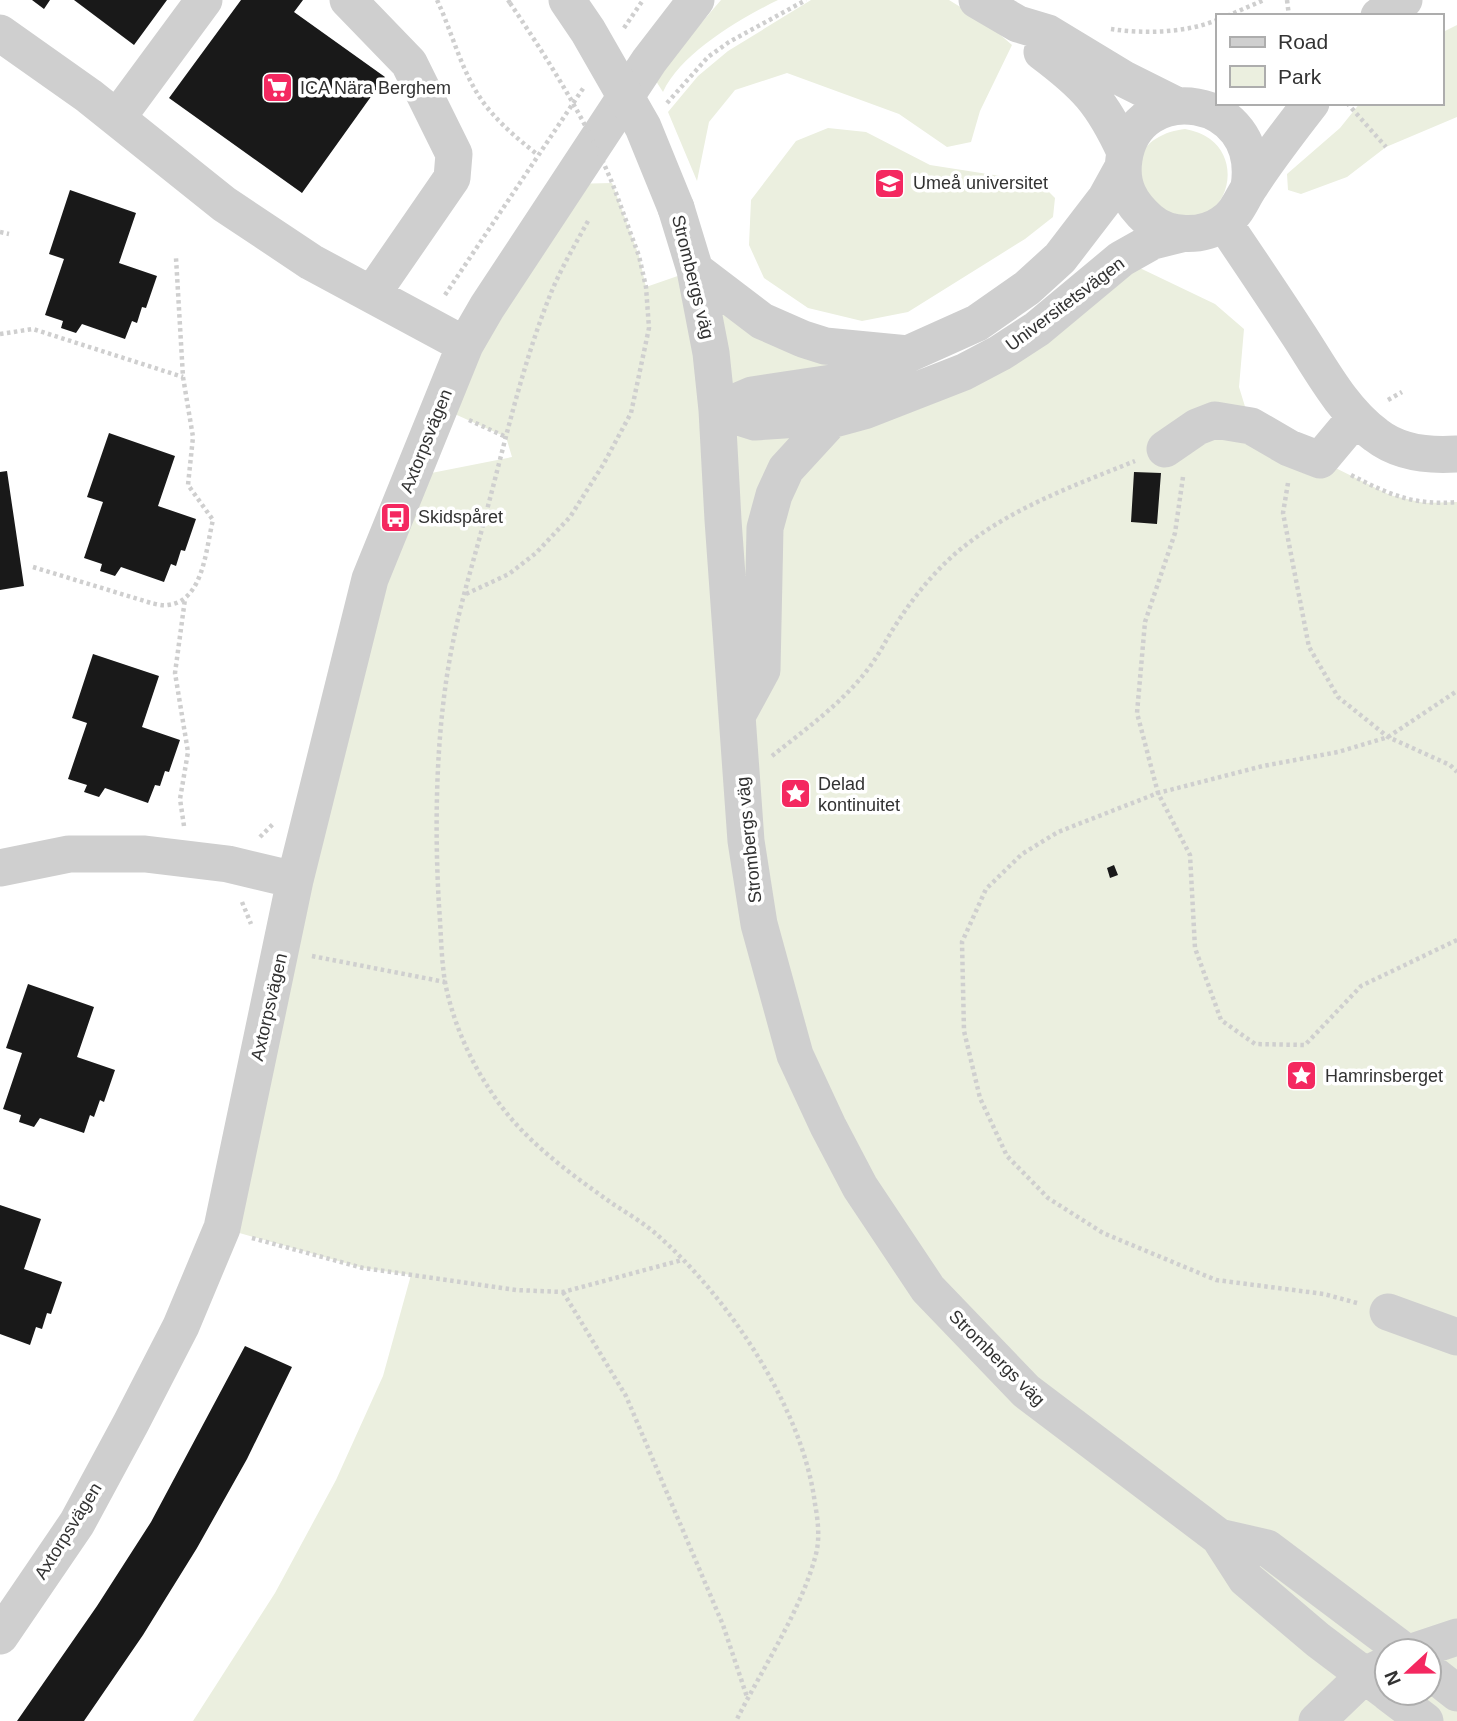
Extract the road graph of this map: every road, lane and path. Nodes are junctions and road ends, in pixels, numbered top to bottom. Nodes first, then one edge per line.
1 (204, 0) edge
2 (348, 0) edge
3 (437, 0) edge
4 (567, 0) edge
5 (643, 0) edge
6 (696, 0) edge
7 (806, 0) edge
8 (977, 0) edge
9 (1264, 0) edge
10 (1403, 0) edge
11 (509, 1) edge
12 (1232, 14) edge
13 (1382, 14) edge
14 (1391, 14) edge
15 (1216, 20) edge
16 (1018, 24) junction
17 (1102, 27) dead end
18 (623, 30) dead end
19 (0, 33) edge
20 (668, 102) dead end
21 (1310, 105) edge
22 (1350, 105) edge
23 (1178, 106) junction
24 (1231, 108) edge
25 (117, 118) junction
26 (1386, 147) dead end
27 (538, 155) dead end
28 (1124, 161) junction
29 (1249, 187) junction
30 (590, 215) dead end
31 (1224, 223) junction
32 (0, 232) edge
33 (9, 234) dead end
34 (1181, 234) junction
35 (176, 258) dead end
36 (695, 270) junction
37 (372, 294) junction
38 (0, 334) edge
39 (465, 345) junction
40 (908, 354) junction
41 (183, 377) junction
42 (717, 410) junction
43 (1356, 417) junction
44 (831, 420) junction
45 (1177, 440) junction
46 (1457, 454) edge
47 (1320, 460) junction
48 (1457, 502) edge
49 (33, 567) dead end
50 (465, 594) junction
51 (185, 598) junction
52 (1457, 691) edge
53 (737, 716) junction
54 (1388, 737) junction
55 (1457, 772) edge
56 (742, 781) junction
57 (1158, 793) junction
58 (278, 817) dead end
59 (189, 859) junction
60 (0, 868) edge
61 (251, 869) junction
62 (295, 880) junction
63 (1457, 940) edge
64 (281, 950) junction
65 (445, 982) junction
66 (222, 1228) junction
67 (682, 1259) junction
68 (563, 1292) junction
69 (1388, 1311) joint
70 (1457, 1337) edge
71 (1219, 1537) junction
72 (0, 1636) edge
73 (1385, 1637) edge
74 (1373, 1675) edge
75 (1443, 1682) edge
76 (1373, 1687) edge
77 (1457, 1693) edge
78 (748, 1698) junction
79 (1410, 1707) edge
80 (736, 1721) edge
81 (1317, 1721) edge
82 (1425, 1721) edge

1 - 25 street
2 - 37 street
3 - 27 path
4 - 36 street, Strombergs väg, bridge
5 - 18 path
6 - 39 street, Axtorpsvägen
7 - 20 path
8 - 16 street
9 - 12 path
10 - 13 street
10 - 14 street
11 - 50 path, bridge
15 - 17 path
16 - 23 street
16 - 28 street
19 - 25 street
21 - 29 street
22 - 26 path
23 - 24 street
23 - 28 street
24 - 29 street
25 - 37 street
28 - 34 street
28 - 40 street, Universitetsvägen
29 - 31 street
30 - 50 path
31 - 34 street
31 - 43 street
32 - 33 path
34 - 44 street, Universitetsvägen
35 - 41 path
36 - 40 street, Universitetsvägen
36 - 42 street, Strombergs väg
37 - 39 street
38 - 41 path
39 - 62 street, Axtorpsvägen
40 - 42 street, Universitetsvägen
41 - 51 path
42 - 44 street, Universitetsvägen
42 - 53 street, Strombergs väg
43 - 46 street
43 - 47 street
44 - 53 street
45 - 47 street
45 - 56 path
45 - 57 path
47 - 48 path
47 - 54 path
49 - 51 path
50 - 65 path
51 - 59 path
52 - 54 path
53 - 56 street, Strombergs väg
54 - 55 path
54 - 57 path
56 - 71 street, Strombergs väg
57 - 63 path
57 - 69 path
58 - 61 path
59 - 60 street
59 - 61 street
61 - 62 street
61 - 64 path
62 - 64 street, Axtorpsvägen
64 - 65 path
64 - 66 street, Axtorpsvägen
65 - 67 path
66 - 68 path
66 - 72 street, Axtorpsvägen
67 - 68 path
67 - 78 path
68 - 78 path
69 - 70 street
71 - 73 street, Strombergs väg
71 - 74 street, Strombergs väg
75 - 77 street
76 - 81 street
78 - 80 path
79 - 82 street, Strombergs väg

